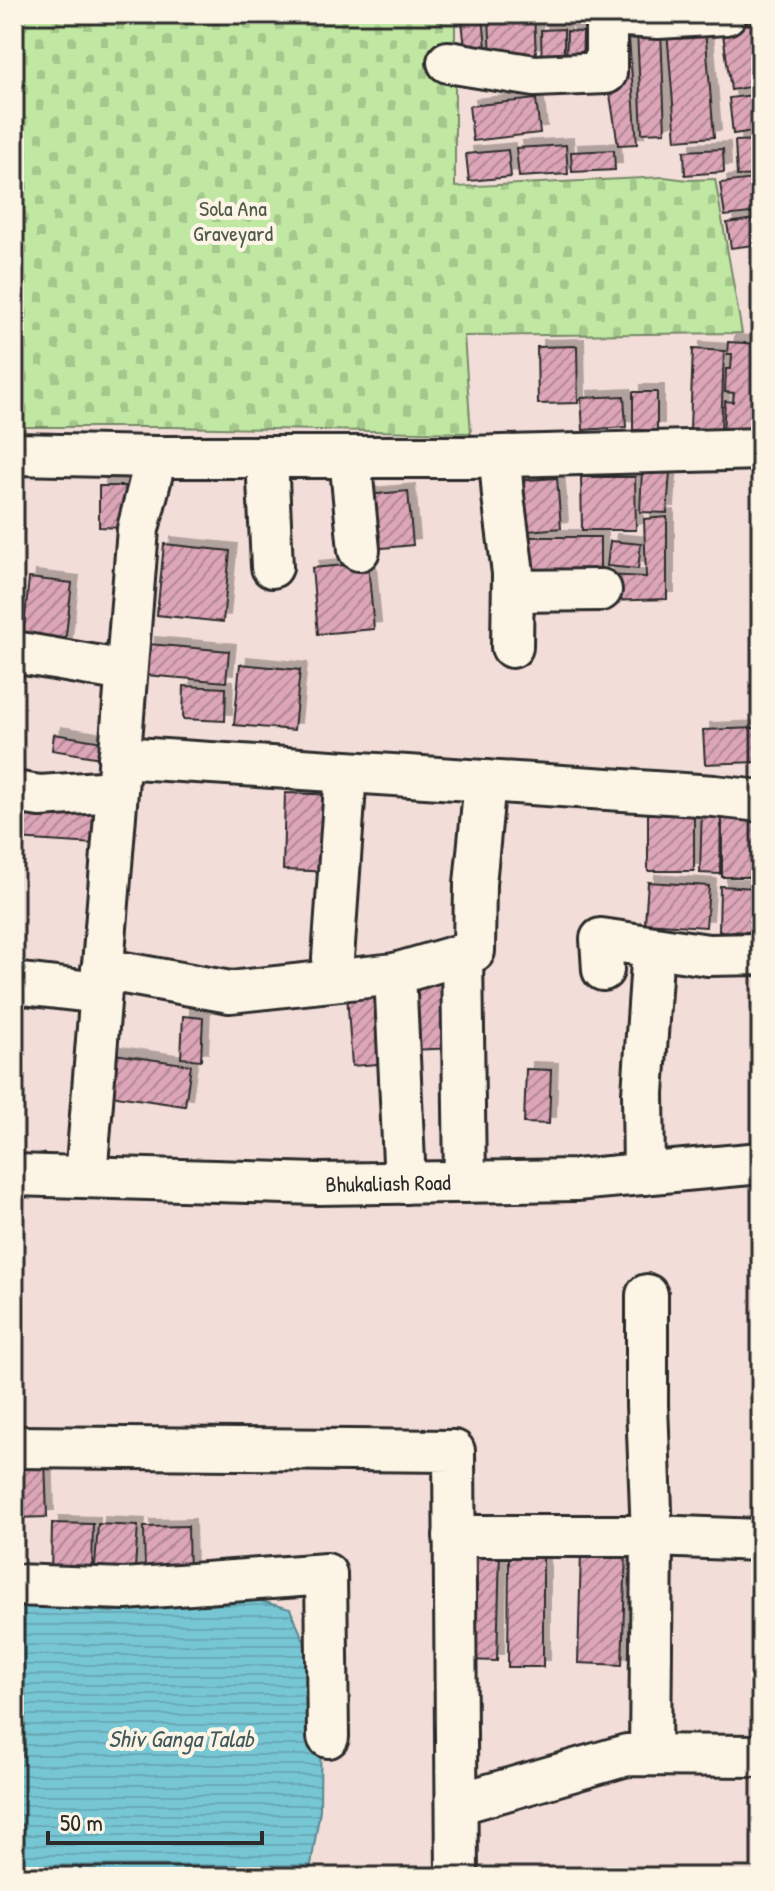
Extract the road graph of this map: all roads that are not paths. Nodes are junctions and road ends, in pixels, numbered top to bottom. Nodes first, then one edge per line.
1 (726, 14) edge
2 (606, 15) edge
3 (448, 62) dead end
4 (761, 449) edge
5 (14, 454) edge
6 (156, 457) junction
7 (267, 457) junction
8 (350, 457) junction
9 (500, 457) junction
10 (359, 550) dead end
11 (272, 567) dead end
12 (601, 590) dead end
13 (513, 591) junction
14 (512, 647) dead end
15 (14, 652) edge
16 (125, 671) junction
17 (346, 772) junction
18 (118, 774) junction
19 (485, 781) junction
20 (14, 792) edge
21 (761, 801) edge
22 (653, 947) junction
23 (462, 954) junction
24 (761, 954) edge
25 (603, 970) dead end
26 (395, 974) junction
27 (335, 980) junction
28 (101, 981) junction
29 (14, 983) edge
30 (761, 1163) edge
31 (644, 1174) junction
32 (14, 1175) edge
33 (86, 1177) junction
34 (465, 1182) junction
35 (405, 1183) junction
36 (647, 1295) dead end
37 (14, 1447) edge
38 (454, 1536) junction
39 (652, 1536) junction
40 (761, 1540) edge
41 (14, 1585) edge
42 (328, 1737) dead end
43 (650, 1755) junction
44 (761, 1756) edge
45 (457, 1804) junction
46 (457, 1877) edge

1 - 2 street
2 - 3 street
4 - 9 street
5 - 6 street
6 - 7 street
6 - 16 street
7 - 8 street
7 - 11 street
8 - 9 street
8 - 10 street
9 - 13 street
12 - 13 street
13 - 14 street
15 - 16 street
16 - 18 street
17 - 18 street
17 - 19 street
17 - 27 street
18 - 20 street
18 - 28 street
19 - 21 street
19 - 23 street
22 - 24 street
22 - 25 street
22 - 31 street
23 - 26 street
23 - 34 street
26 - 27 street
26 - 35 street
27 - 28 street
28 - 29 street
28 - 33 street
30 - 31 street, Bhukaliash Road
31 - 34 street, Bhukaliash Road
32 - 33 street, Bhukaliash Road
33 - 35 street, Bhukaliash Road
34 - 35 street, Bhukaliash Road
36 - 39 street
37 - 38 street
38 - 39 street
38 - 45 street
39 - 40 street
39 - 43 street
41 - 42 street
43 - 44 street
43 - 45 street
45 - 46 street

